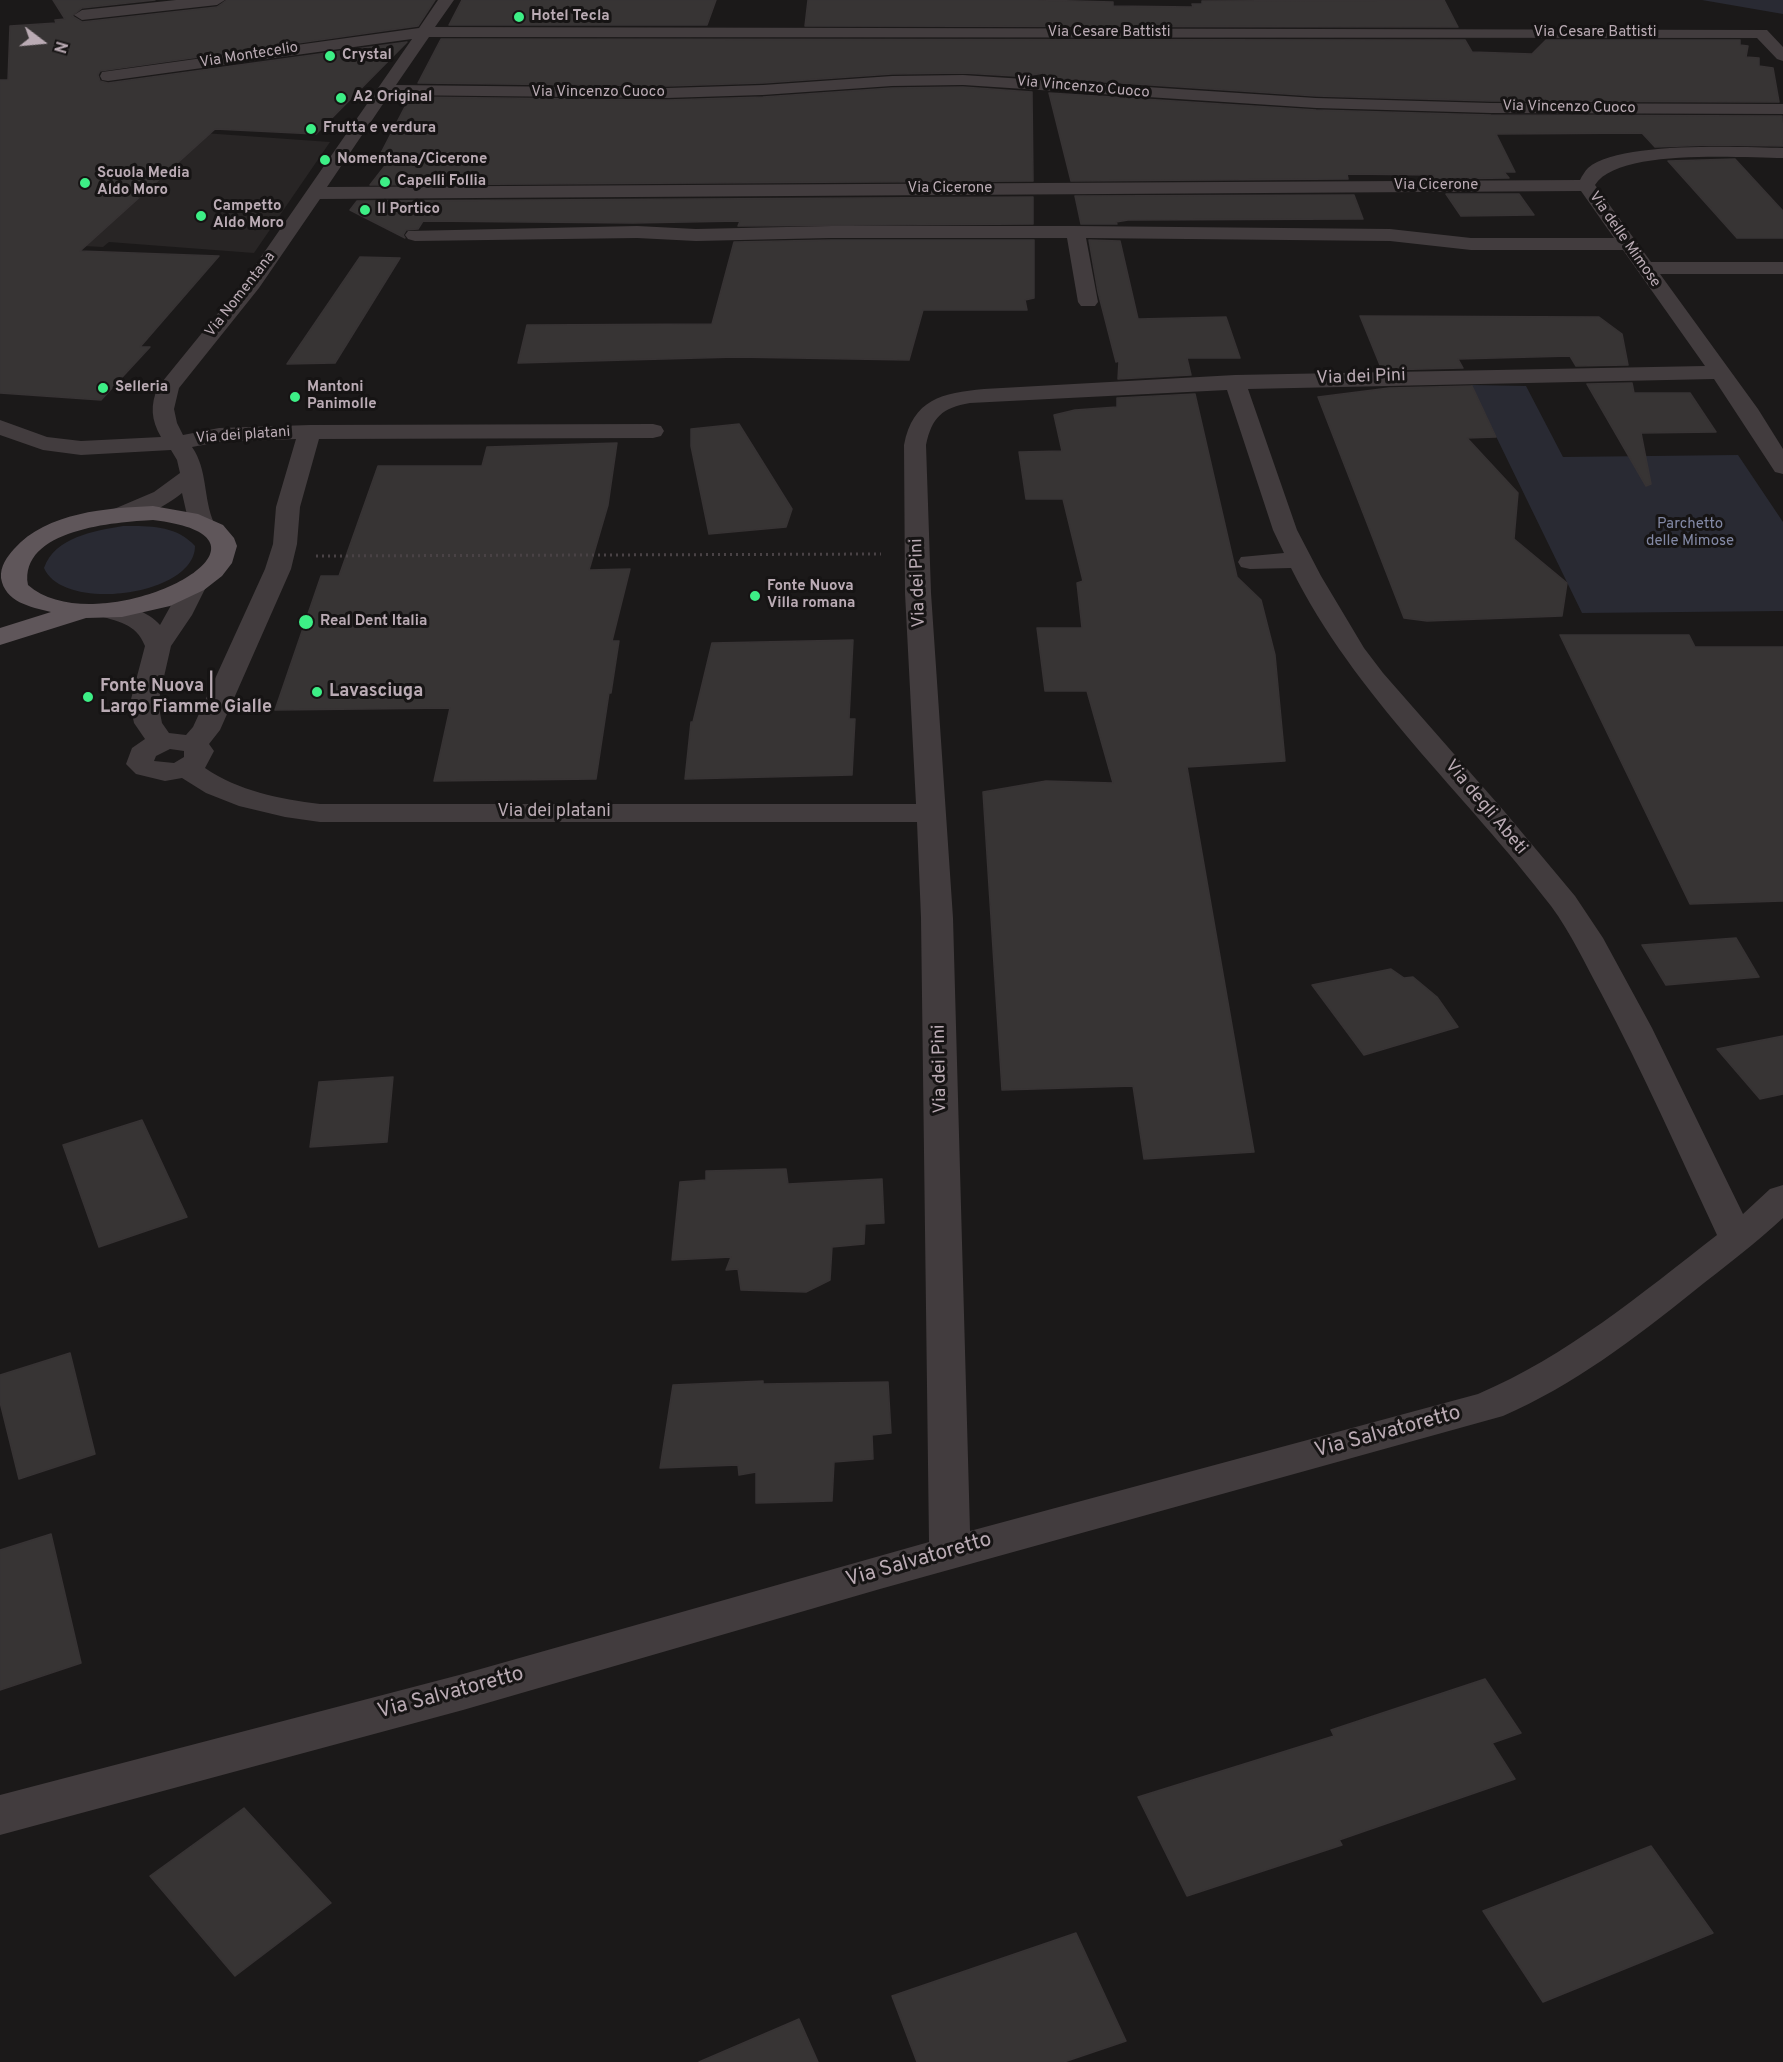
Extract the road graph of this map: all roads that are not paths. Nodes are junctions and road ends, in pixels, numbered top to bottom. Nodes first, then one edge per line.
1 (217, 0) edge
2 (446, 0) edge
3 (82, 15) dead end
4 (425, 32) junction
5 (1783, 56) edge
6 (108, 75) dead end
7 (384, 90) junction
8 (1783, 109) edge
9 (1783, 153) edge
10 (1586, 185) junction
11 (315, 193) junction
12 (1075, 232) junction
13 (415, 235) dead end
14 (1627, 244) junction
15 (1644, 268) junction
16 (1783, 268) edge
17 (1088, 302) dead end
18 (1718, 372) junction
19 (1235, 382) junction
20 (0, 427) edge
21 (1783, 428) edge
22 (1759, 429) junction
23 (653, 431) dead end
24 (310, 432) junction
25 (176, 443) junction
26 (1783, 467) edge
27 (191, 476) junction
28 (123, 514) junction
29 (202, 523) junction
30 (0, 539) edge
31 (25, 548) junction
32 (1300, 560) junction
33 (1250, 562) dead end
34 (15, 587) junction
35 (193, 587) junction
36 (95, 610) junction
37 (0, 618) edge
38 (0, 637) edge
39 (158, 646) junction
40 (189, 756) junction
41 (931, 813) junction
42 (1783, 1197) edge
43 (1737, 1238) junction
44 (950, 1552) junction
45 (0, 1815) edge

1 - 3 street
2 - 4 street, Via Nomentana
4 - 5 street, Via Cesare Battisti
4 - 6 street, Via Montecelio
4 - 7 street, Via Nomentana
7 - 8 street, Via Vincenzo Cuoco
7 - 11 street, Via Nomentana
9 - 10 street, Via delle Mimose
10 - 11 street, Via Cicerone
10 - 14 street, Via delle Mimose
11 - 25 street, Via Nomentana
12 - 13 street
12 - 14 street
12 - 17 street
14 - 15 street, Via delle Mimose
15 - 16 street
15 - 18 street, Via delle Mimose
18 - 19 street, Via dei Pini
18 - 22 street, Via delle Mimose
19 - 32 street, Via degli Abeti
19 - 41 street, Via dei Pini
20 - 25 street, Via dei platani
21 - 22 street
22 - 26 street, Via delle Mimose
23 - 24 street, Via dei platani
24 - 25 street, Via dei platani
24 - 40 street, Via dei platani
25 - 27 street, Via Nomentana
27 - 28 street
27 - 29 street, Via Nomentana
28 - 29 main road
28 - 31 main road
29 - 35 main road
30 - 31 main road
31 - 34 main road
32 - 33 street
32 - 43 street, Via degli Abeti
34 - 36 main road
34 - 37 main road
35 - 36 main road
35 - 39 street
36 - 38 main road
36 - 39 street
39 - 40 street
40 - 41 street, Via dei platani
41 - 44 street, Via dei Pini
42 - 43 street, Via Salvatoretto
43 - 44 street, Via Salvatoretto
44 - 45 street, Via Salvatoretto

